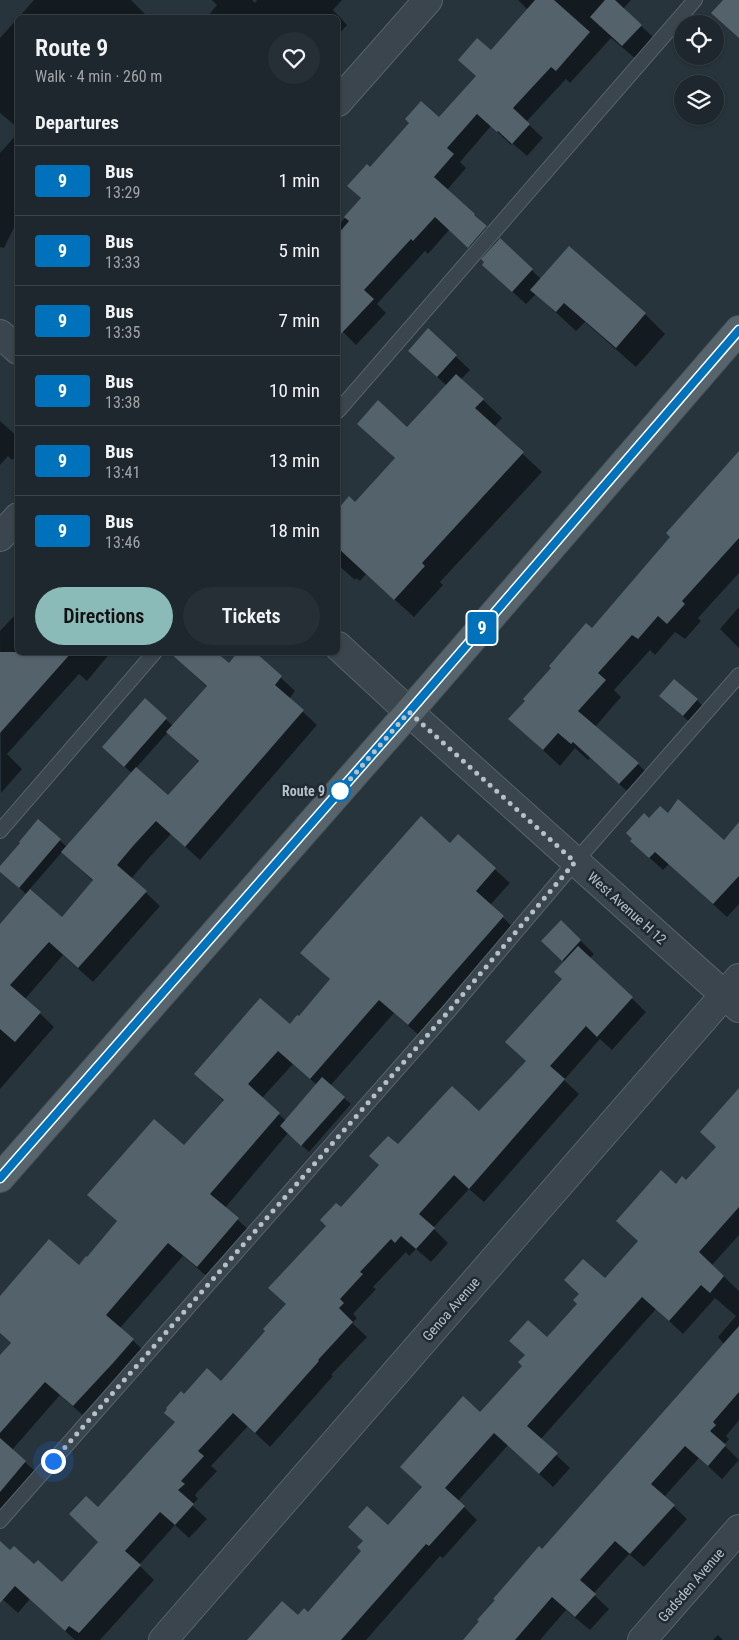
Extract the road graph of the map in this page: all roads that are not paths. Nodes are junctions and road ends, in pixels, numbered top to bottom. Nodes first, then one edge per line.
1 (428, 0) edge
2 (695, 0) edge
3 (340, 100) edge
4 (739, 330) edge
5 (0, 334) edge
6 (15, 347) edge
7 (340, 409) edge
8 (15, 520) edge
9 (0, 537) edge
10 (340, 648) edge
11 (152, 655) edge
12 (739, 675) edge
13 (409, 712) junction
14 (0, 831) edge
15 (575, 862) junction
16 (734, 994) edge
17 (0, 1178) edge
18 (0, 1521) edge
19 (739, 1530) edge
20 (164, 1640) edge
21 (642, 1640) edge

1 - 3 street
2 - 7 lane
4 - 13 main road
5 - 6 street
8 - 9 street
10 - 13 street, West Avenue H 12
11 - 14 lane
12 - 15 lane
13 - 15 street, West Avenue H 12
13 - 17 main road
15 - 16 street, West Avenue H 12
15 - 18 lane
16 - 20 street, Genoa Avenue
19 - 21 street, Gadsden Avenue

